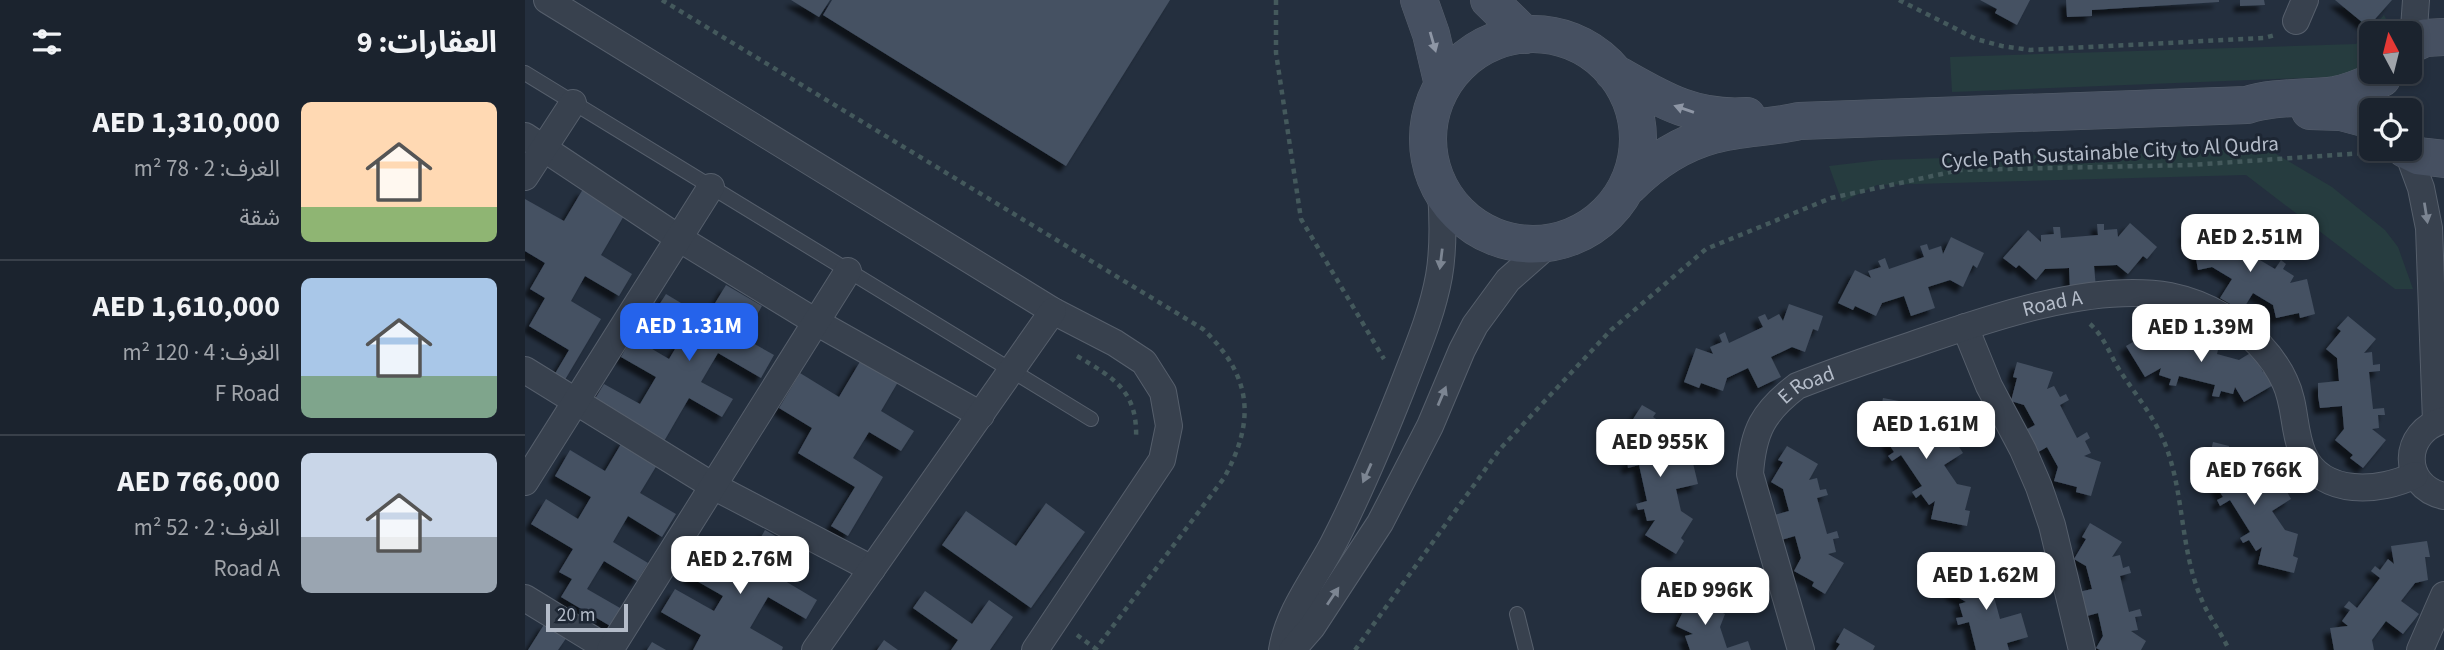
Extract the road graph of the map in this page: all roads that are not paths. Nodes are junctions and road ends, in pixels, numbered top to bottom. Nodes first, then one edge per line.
1 (547, 0) edge
2 (1419, 0) edge
3 (1489, 0) edge
4 (2416, 0) edge
5 (2419, 21) edge
6 (1525, 35) junction
7 (1613, 72) junction
8 (525, 74) edge
9 (1443, 85) junction
10 (2382, 87) edge
11 (573, 103) junction
12 (2247, 104) junction
13 (1800, 121) junction
14 (2359, 124) edge
15 (535, 142) edge
16 (2422, 156) edge
17 (2444, 159) edge
18 (2401, 161) edge
19 (525, 177) edge
20 (1629, 186) junction
21 (711, 187) junction
22 (1441, 191) junction
23 (680, 239) junction
24 (1550, 243) junction
25 (848, 271) junction
26 (1053, 312) junction
27 (816, 321) junction
28 (1965, 327) junction
29 (525, 370) edge
30 (1011, 371) junction
31 (576, 402) junction
32 (981, 415) junction
33 (1091, 419) dead end
34 (2440, 421) edge
35 (2416, 475) junction
36 (525, 482) edge
37 (713, 486) junction
38 (2444, 496) edge
39 (872, 569) junction
40 (2444, 595) edge
41 (525, 598) edge
42 (1517, 614) dead end
43 (582, 643) edge
44 (610, 650) edge
45 (815, 650) edge
46 (1035, 650) edge
47 (1282, 650) edge
48 (1292, 650) edge
49 (1526, 650) edge
50 (1801, 650) edge
51 (2082, 650) edge
52 (2420, 650) edge

1 - 26 street
2 -> 9 street
3 - 6 street
4 - 5 street
6 - 7 street
6 - 9 street
13 -> 7 street
7 - 20 street
8 - 11 lane
9 - 22 street
10 - 12 street
11 - 15 street
11 - 21 lane
12 - 13 street
12 - 14 street
13 - 20 street
15 - 19 street
15 - 23 street
16 - 17 street
18 -> 34 street
20 - 24 street
21 - 23 street
21 - 25 lane
22 - 24 street
22 -> 47 street
23 - 27 street
23 - 31 street
48 -> 24 street
25 - 27 street
25 - 30 lane
26 - 30 street
26 - 46 street
27 - 32 street
27 - 37 street
28 - 35 street, Road A
28 - 50 street, E Road
28 - 51 street
29 - 31 street
30 - 32 street
30 - 33 lane
31 - 36 street
31 - 37 street
32 - 39 street
34 - 35 street
35 - 38 street
37 - 39 street
37 - 44 street
39 - 45 street
40 - 52 street
41 - 43 street
42 - 49 lane
43 - 44 street

